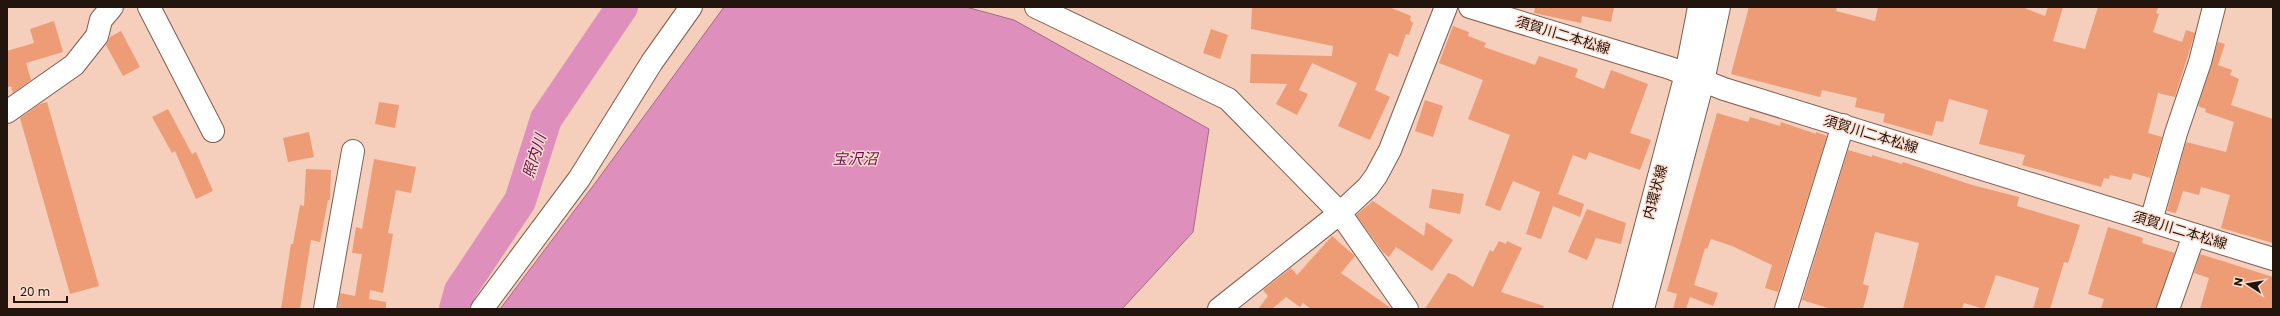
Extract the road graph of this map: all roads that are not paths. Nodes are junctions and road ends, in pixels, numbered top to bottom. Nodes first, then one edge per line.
1 (149, 7) edge
2 (691, 7) edge
3 (1036, 7) edge
4 (1446, 7) edge
5 (1470, 7) edge
6 (1699, 7) edge
7 (1719, 7) edge
8 (2214, 7) edge
9 (103, 11) edge
10 (1695, 77) junction
11 (7, 112) edge
12 (1843, 126) junction
13 (213, 131) dead end
14 (353, 151) dead end
15 (1340, 213) junction
16 (2150, 221) junction
17 (2194, 235) junction
18 (2273, 259) edge
19 (325, 309) edge
20 (482, 309) edge
21 (1219, 309) edge
22 (1407, 309) edge
23 (1624, 309) edge
24 (1643, 309) edge
25 (1786, 309) edge
26 (2168, 309) edge

1 - 13 street
2 - 20 street
3 - 15 street
4 - 15 street
5 - 10 street, 須賀川二本松線
6 - 10 street
7 - 10 street
8 - 16 street
9 - 11 street
10 - 12 street, 須賀川二本松線
10 - 23 street, 内環状線
10 - 24 street, 内環状線
12 - 16 street, 須賀川二本松線
12 - 25 street
14 - 19 street
15 - 21 street
15 - 22 street
16 - 17 street, 須賀川二本松線
17 - 18 street, 須賀川二本松線
17 - 26 street

